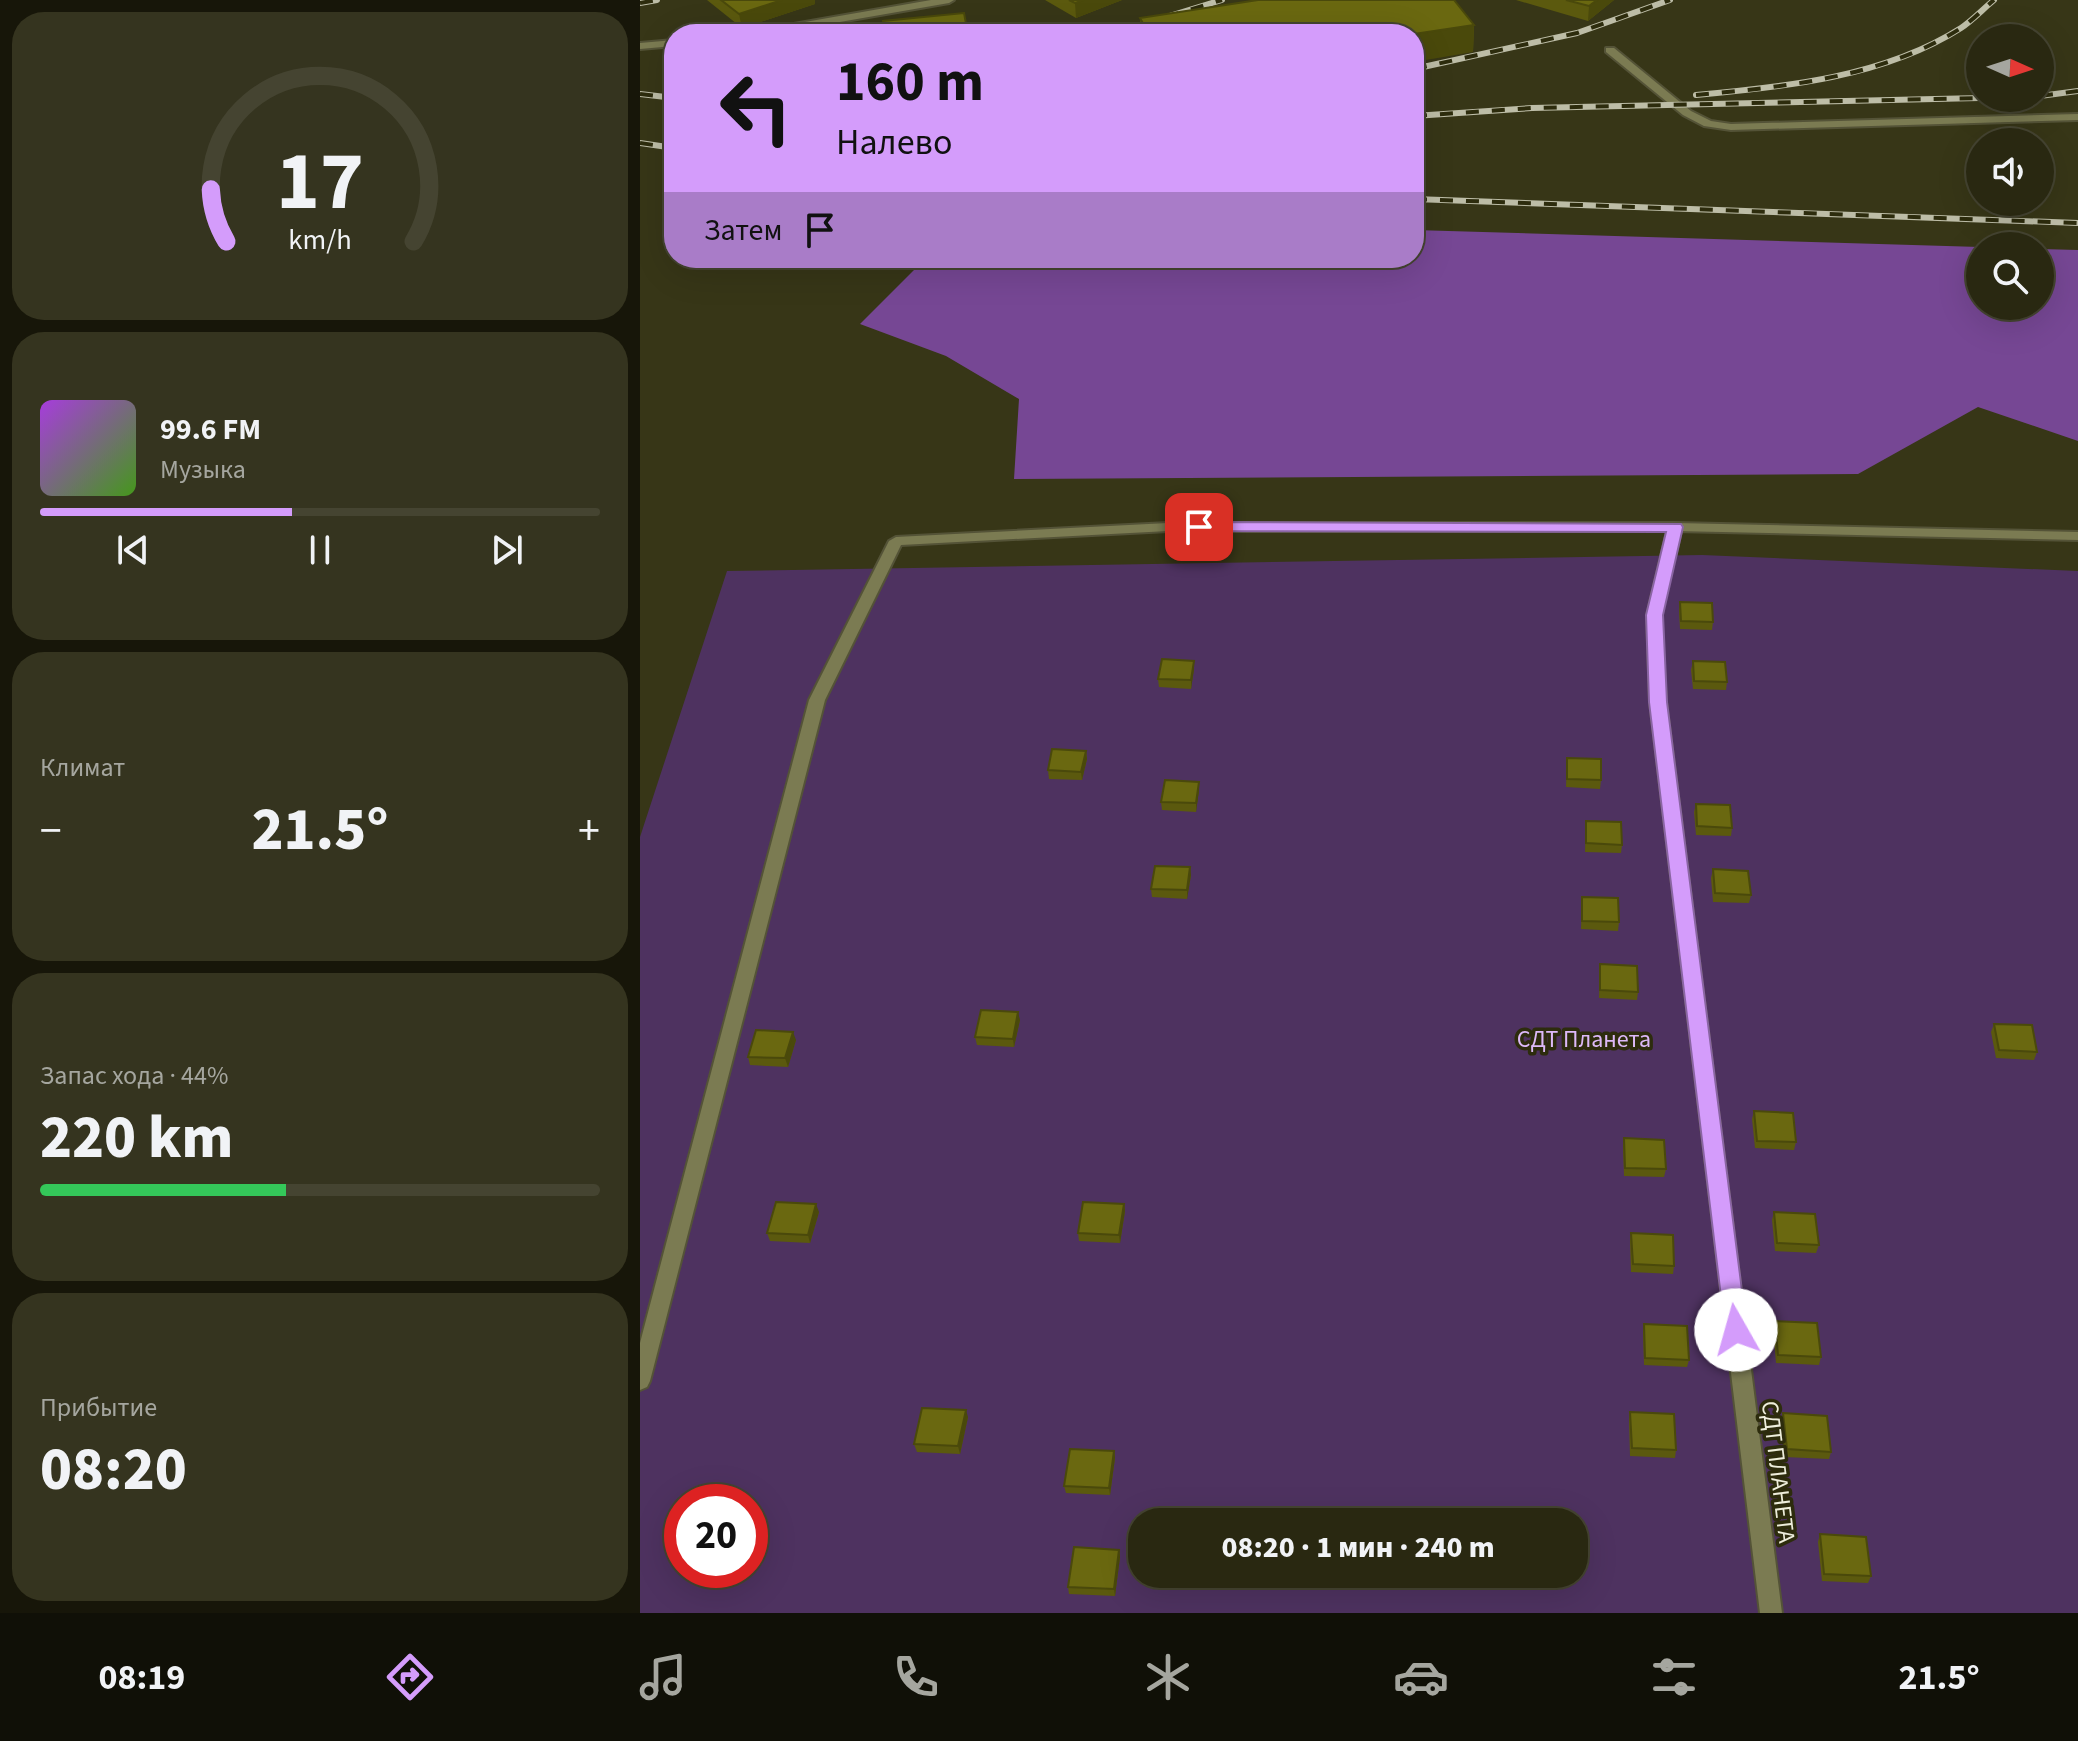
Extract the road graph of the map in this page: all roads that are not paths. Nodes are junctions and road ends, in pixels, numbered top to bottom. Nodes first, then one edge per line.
1 (949, 0) edge
2 (811, 24) edge
3 (664, 44) edge
4 (640, 46) edge
5 (1610, 50) dead end
6 (2078, 117) edge
7 (1675, 527) junction
8 (2078, 536) edge
9 (640, 1381) edge
10 (1771, 1613) edge

1 - 2 street
3 - 4 street
5 - 6 street
7 - 8 street
7 - 9 street
7 - 10 street, СДТ ПЛАНЕТА

